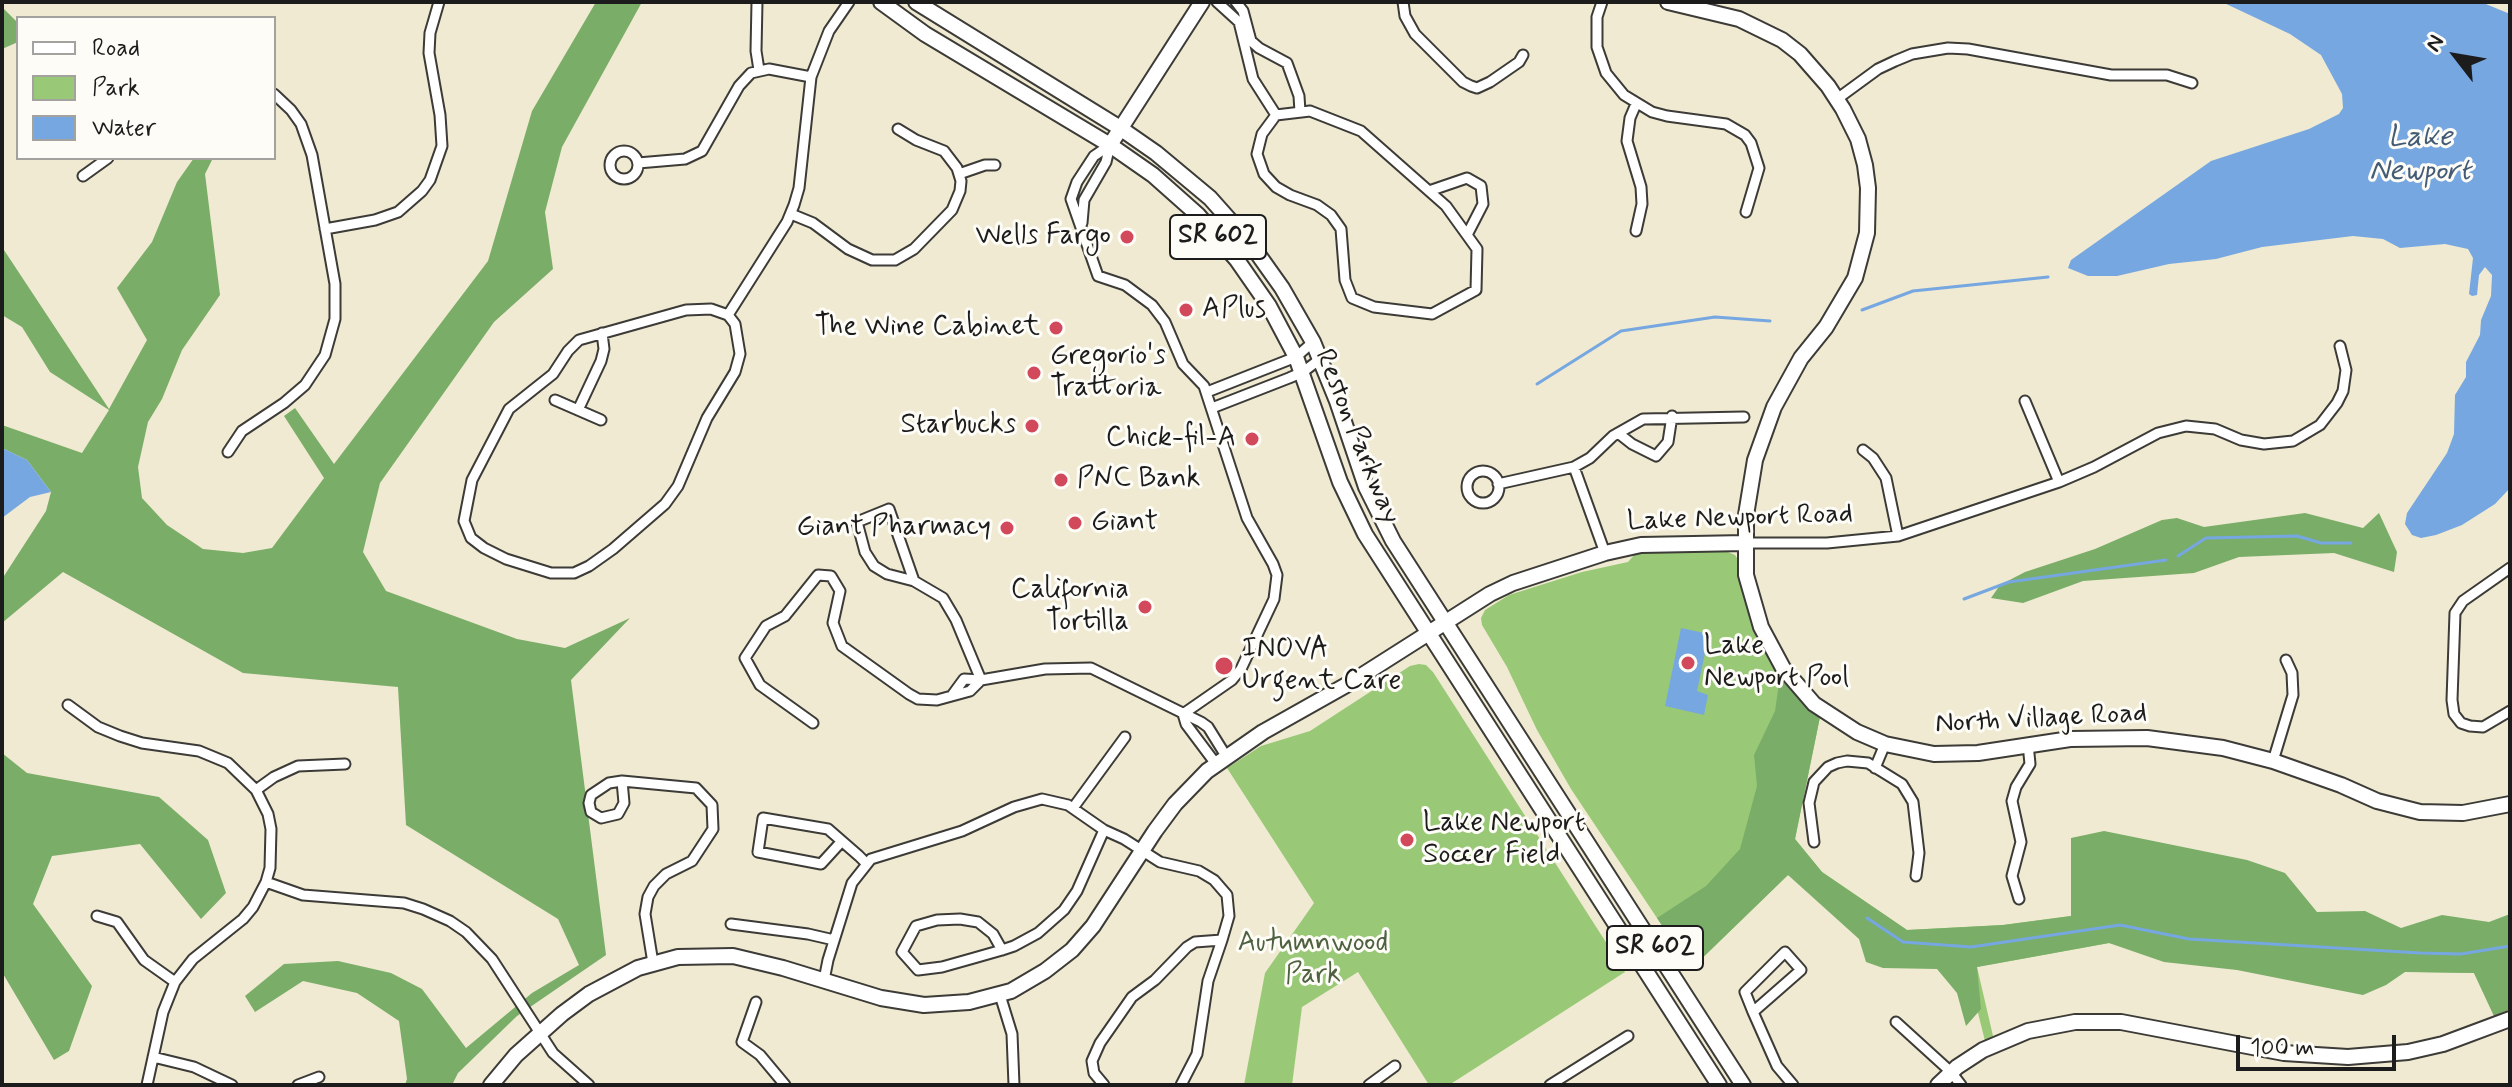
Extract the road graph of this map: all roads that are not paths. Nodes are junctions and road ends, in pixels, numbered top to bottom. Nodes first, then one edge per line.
1 (439, 2) edge
2 (757, 2) edge
3 (849, 2) edge
4 (881, 2) edge
5 (916, 2) edge
6 (1202, 2) edge
7 (1217, 2) edge
8 (1236, 2) edge
9 (1403, 2) edge
10 (1602, 2) edge
11 (1668, 2) edge
12 (1523, 55) dead end
13 (759, 70) junction
14 (811, 77) junction
15 (2192, 83) dead end
16 (276, 96) edge
17 (1837, 99) junction
18 (1636, 104) junction
19 (1300, 112) junction
20 (1276, 115) junction
21 (1120, 128) junction
22 (898, 129) dead end
23 (1110, 145) junction
24 (105, 160) edge
25 (638, 163) junction
26 (995, 165) dead end
27 (959, 174) junction
28 (83, 176) dead end
29 (1429, 191) junction
30 (1746, 212) dead end
31 (791, 214) junction
32 (325, 229) junction
33 (1636, 231) dead end
34 (1467, 235) junction
35 (728, 315) junction
36 (602, 333) junction
37 (1313, 342) junction
38 (2340, 346) dead end
39 (1296, 357) junction
40 (1320, 359) junction
41 (1303, 372) junction
42 (1207, 392) junction
43 (555, 400) dead end
44 (2025, 401) dead end
45 (1212, 408) junction
46 (578, 410) junction
47 (1672, 416) junction
48 (1744, 417) dead end
49 (601, 420) dead end
50 (1618, 433) junction
51 (1863, 450) dead end
52 (228, 452) dead end
53 (1574, 467) junction
54 (2059, 482) junction
55 (1498, 484) dead end
56 (1898, 536) junction
57 (1745, 543) junction
58 (1605, 553) junction
59 (2510, 568) edge
60 (914, 581) junction
61 (1445, 623) junction
62 (1428, 635) junction
63 (2286, 660) dead end
64 (981, 680) junction
65 (68, 705) dead end
66 (2510, 711) edge
67 (1183, 714) junction
68 (813, 723) dead end
69 (1125, 737) dead end
70 (1885, 744) junction
71 (2028, 744) junction
72 (1221, 760) junction
73 (2273, 761) junction
74 (345, 764) dead end
75 (1875, 768) junction
76 (622, 781) junction
77 (256, 790) junction
78 (2510, 804) edge
79 (1073, 808) junction
80 (1104, 830) junction
81 (842, 841) junction
82 (1814, 842) dead end
83 (1142, 851) junction
84 (867, 864) junction
85 (1916, 876) dead end
86 (266, 882) junction
87 (2019, 899) dead end
88 (97, 916) dead end
89 (731, 924) dead end
90 (834, 940) junction
91 (1222, 940) junction
92 (1002, 950) junction
93 (653, 963) junction
94 (824, 980) junction
95 (175, 982) junction
96 (1000, 995) junction
97 (756, 1002) dead end
98 (1753, 1012) junction
99 (2510, 1019) edge
100 (1896, 1022) dead end
101 (540, 1033) junction
102 (1628, 1036) dead end
103 (153, 1057) junction
104 (1395, 1066) dead end
105 (1951, 1072) junction
106 (319, 1077) dead end
107 (147, 1085) edge
108 (232, 1085) edge
109 (298, 1085) edge
110 (491, 1085) edge
111 (589, 1085) edge
112 (785, 1085) edge
113 (1014, 1085) edge
114 (1104, 1085) edge
115 (1181, 1085) edge
116 (1369, 1085) edge
117 (1550, 1085) edge
118 (1719, 1085) edge
119 (1743, 1085) edge
120 (1793, 1085) edge
121 (1938, 1085) edge
122 (1961, 1085) edge

1 - 32 street
2 - 13 street
3 - 14 street
4 - 23 street, Reston Parkway / SR 602
5 - 21 street, Reston Parkway / SR 602
6 - 21 street
7 - 20 street
8 - 19 street
9 - 12 street
10 - 18 street
11 - 17 street, North Village Road
13 - 14 street
13 - 25 street
14 - 31 street
15 - 17 street
16 - 32 street
17 - 57 street, North Village Road
18 - 30 street
18 - 33 street
19 - 20 street
19 - 29 street
20 - 34 street
21 - 23 street
21 - 37 street, Reston Parkway / SR 602
22 - 27 street
23 - 39 street, Reston Parkway / SR 602
23 - 42 street
24 - 28 street
25 - 25 street
26 - 27 street
27 - 31 street
29 - 34 street
29 - 34 street
31 - 35 street
32 - 52 street
35 - 36 street
35 - 36 street
36 - 46 street
37 - 39 street
37 - 40 street, Reston Parkway / SR 602
38 - 54 street, Lake Newport Road
39 - 41 street, Reston Parkway / SR 602
39 - 42 street
40 - 41 street
40 - 61 street, Reston Parkway / SR 602
41 - 45 street
41 - 62 street, Reston Parkway / SR 602
42 - 45 street
43 - 46 street
44 - 54 street
45 - 67 street
46 - 49 street
47 - 48 street
47 - 50 street
47 - 50 street
50 - 53 street
51 - 56 street
53 - 55 street
53 - 58 street
54 - 56 street, Lake Newport Road
56 - 57 street, Lake Newport Road
57 - 58 street, Lake Newport Road
57 - 70 street, North Village Road
58 - 61 street, Lake Newport Road
59 - 66 street
60 - 60 street
60 - 64 street
61 - 62 street, Lake Newport Road
61 - 119 street, Reston Parkway / SR 602
62 - 72 street, Lake Newport Road
62 - 118 street, Reston Parkway / SR 602
63 - 73 street
64 - 67 street
64 - 68 street
65 - 77 street
67 - 72 street
67 - 72 street
69 - 79 street
70 - 71 street, North Village Road
70 - 75 street
71 - 73 street, North Village Road
71 - 87 street
72 - 83 street, Lake Newport Road
73 - 78 street, North Village Road
74 - 77 street
75 - 82 street
75 - 85 street
76 - 76 street
76 - 93 street
77 - 86 street
79 - 80 street
79 - 84 street
80 - 83 street
80 - 92 street
81 - 81 street
81 - 84 street
83 - 91 street
83 - 96 street, Lake Newport Road
84 - 90 street
86 - 95 street
86 - 101 street
88 - 95 street
89 - 90 street
90 - 94 street
91 - 114 street
91 - 115 street
92 - 92 street
93 - 94 street, Lake Newport Road
93 - 101 street, Lake Newport Road
94 - 96 street, Lake Newport Road
95 - 103 street
96 - 113 street
97 - 112 street
98 - 98 street
98 - 120 street
99 - 105 street
100 - 105 street
101 - 110 street, Lake Newport Road
101 - 111 street
102 - 117 street
103 - 107 street
103 - 108 street
104 - 116 street
105 - 121 street
105 - 122 street
106 - 109 street

